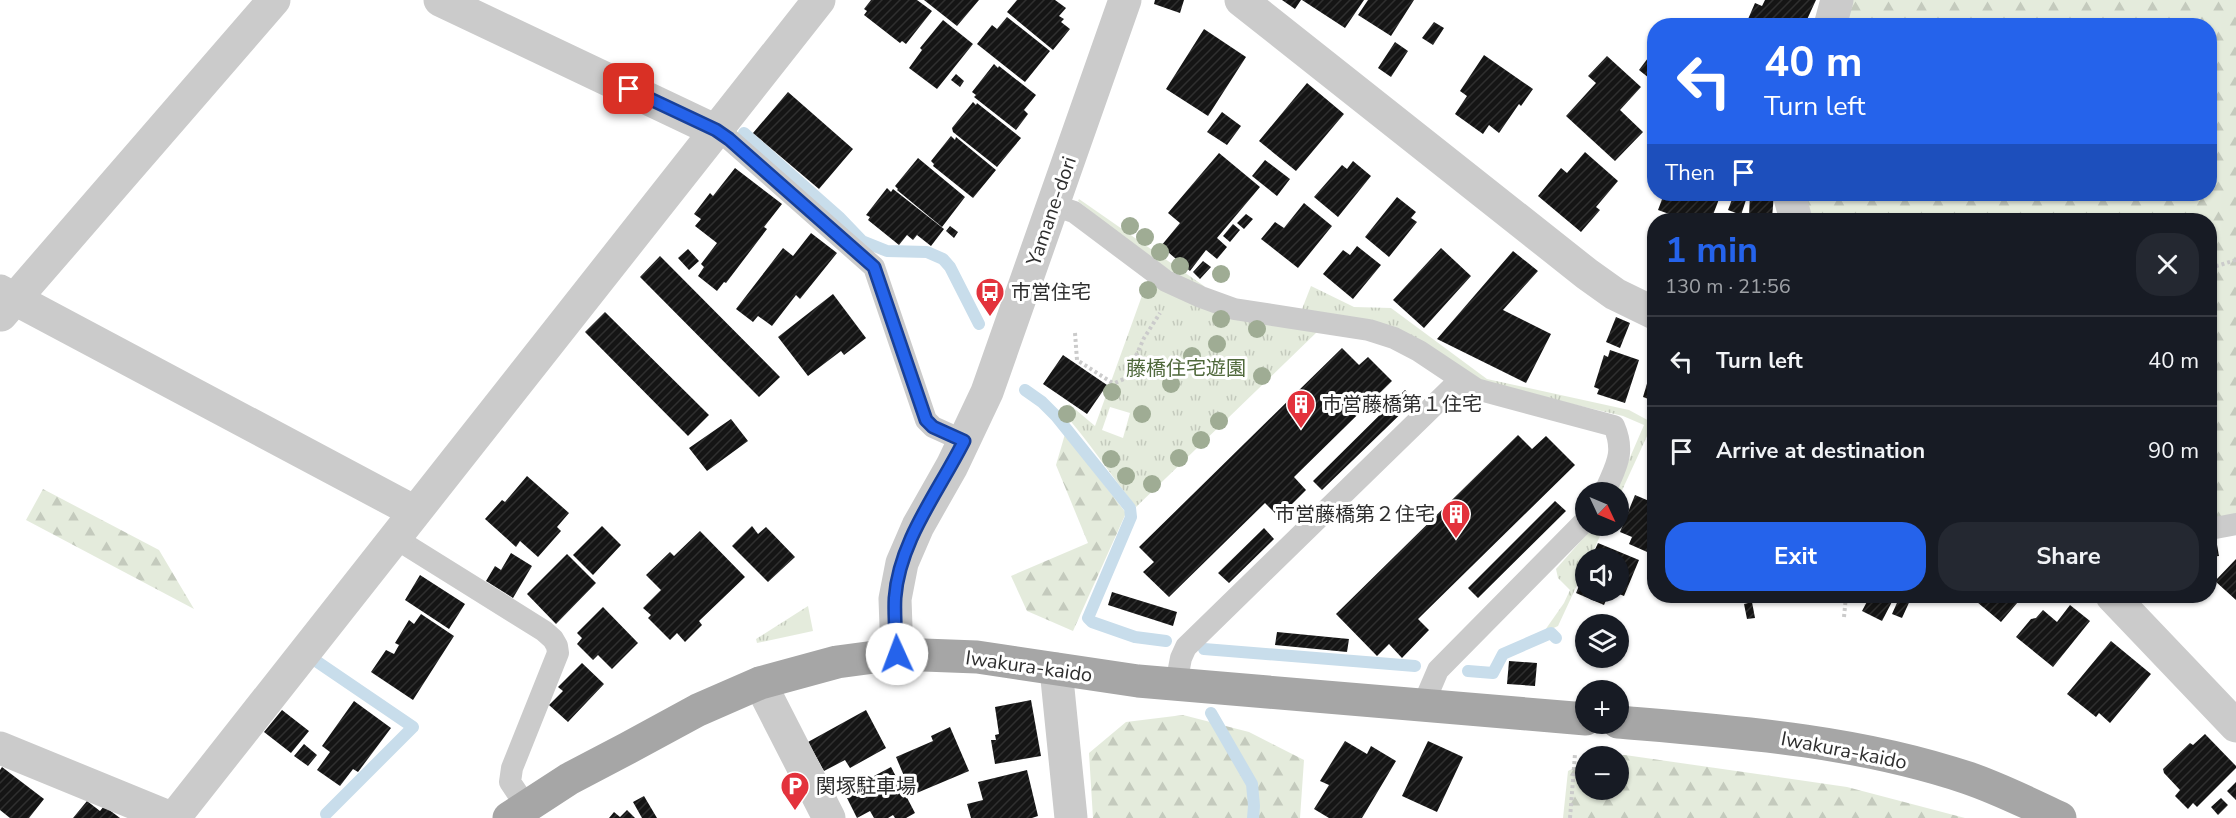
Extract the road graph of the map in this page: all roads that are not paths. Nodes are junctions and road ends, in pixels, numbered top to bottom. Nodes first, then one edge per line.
1 (274, 0) edge
2 (440, 0) edge
3 (819, 0) edge
4 (1125, 0) edge
5 (1240, 0) edge
6 (1837, 0) edge
7 (1832, 18) edge
8 (716, 130) junction
9 (1053, 205) junction
10 (5, 302) edge
11 (1647, 310) edge
12 (1461, 379) junction
13 (964, 441) junction
14 (1609, 482) edge
15 (2236, 524) edge
16 (405, 525) junction
17 (2217, 528) edge
18 (1575, 531) edge
19 (2119, 603) edge
20 (897, 654) junction
21 (1056, 669) junction
22 (760, 683) junction
23 (1176, 684) junction
24 (1423, 705) junction
25 (1629, 723) edge
26 (2236, 726) edge
27 (1575, 730) edge
28 (0, 748) edge
29 (518, 812) edge
30 (172, 818) edge
31 (829, 818) edge
32 (1071, 818) edge
33 (2060, 818) edge

1 - 10 street
2 - 8 street
3 - 8 street
4 - 9 street, Yamane-dori
5 - 11 street
6 - 7 street
8 - 13 lane
8 - 16 street
9 - 12 lane
9 - 13 street, Yamane-dori
10 - 16 street
12 - 14 lane
12 - 23 lane
13 - 20 street, Yamane-dori
15 - 17 lane
16 - 29 lane
16 - 30 street
18 - 24 lane
19 - 26 street
20 - 21 main road, Iwakura-kaido
20 - 22 main road, Iwakura-kaido
21 - 23 main road, Iwakura-kaido
21 - 32 street
22 - 29 main road, Iwakura-kaido
22 - 31 street
23 - 24 main road, Iwakura-kaido
24 - 27 main road, Iwakura-kaido
25 - 33 main road, Iwakura-kaido
28 - 30 street

